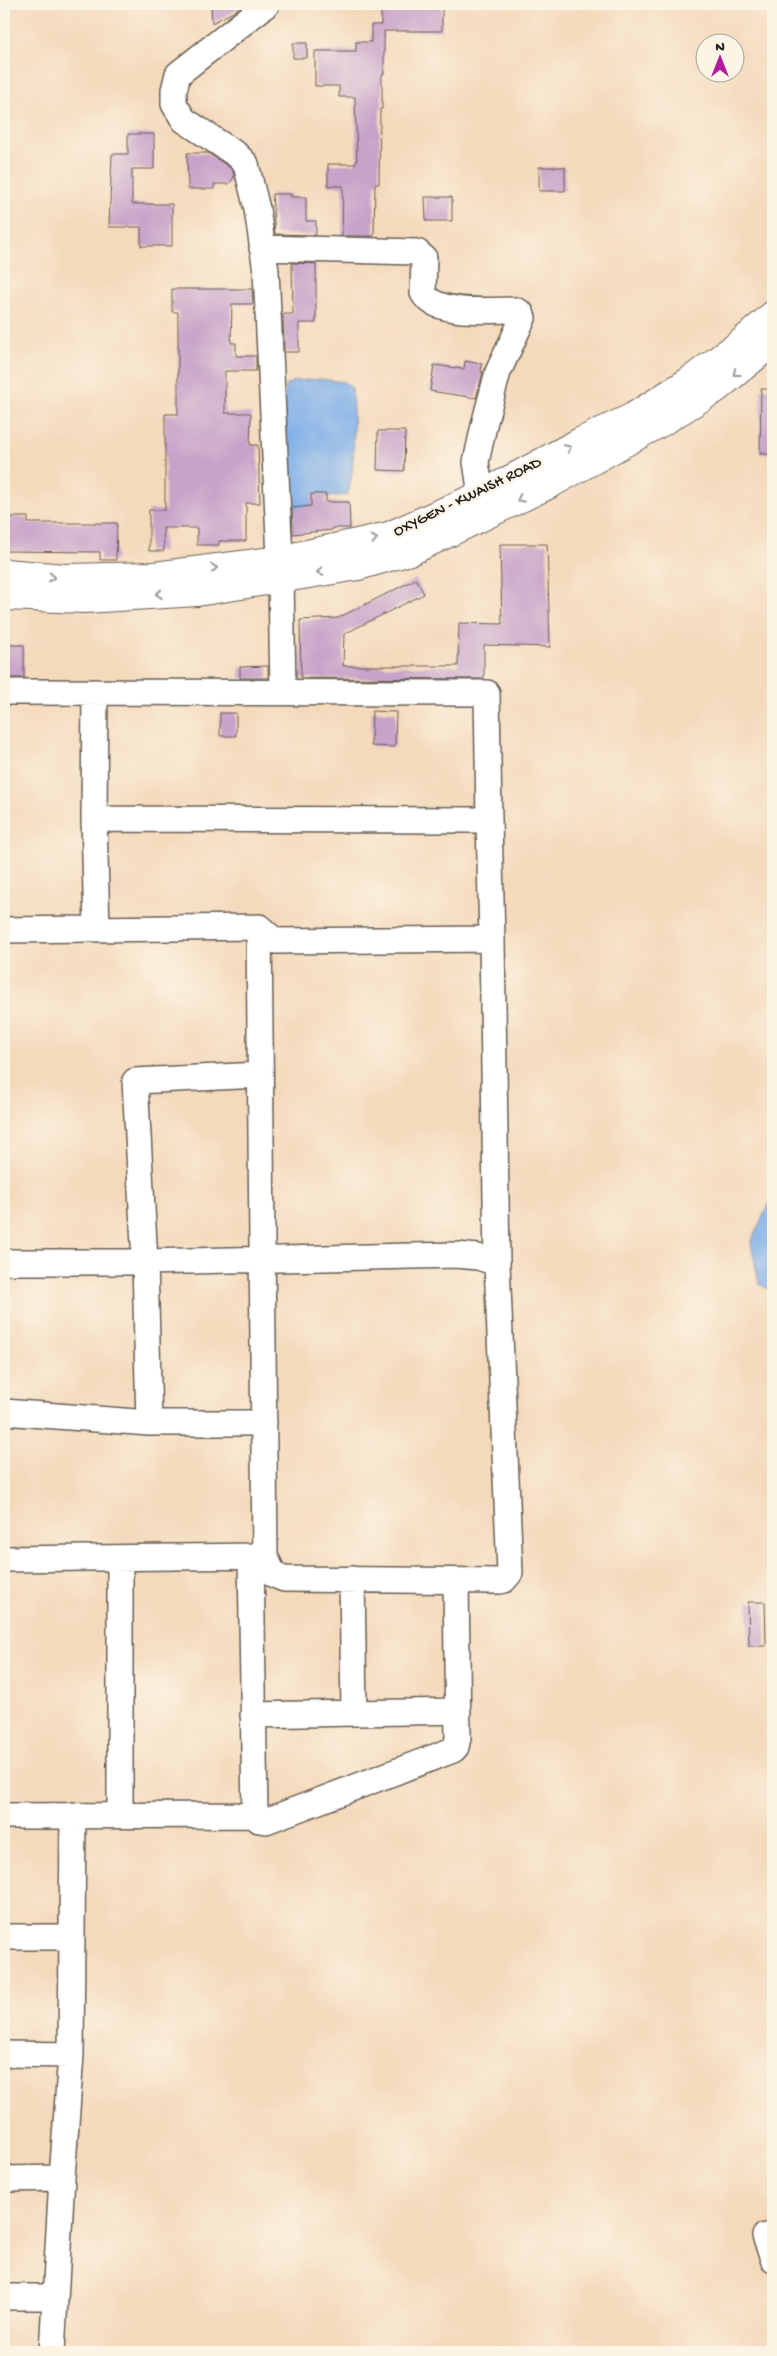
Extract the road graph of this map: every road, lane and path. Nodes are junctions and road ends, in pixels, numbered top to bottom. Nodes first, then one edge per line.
1 (267, 4) edge
2 (262, 248) junction
3 (773, 315) edge
4 (773, 342) edge
5 (481, 495) junction
6 (280, 569) junction
7 (4, 573) edge
8 (4, 596) edge
9 (4, 692) edge
10 (95, 692) junction
11 (283, 692) junction
12 (94, 819) junction
13 (490, 820) junction
14 (259, 927) junction
15 (97, 929) junction
16 (4, 930) edge
17 (492, 939) junction
18 (260, 1075) junction
19 (262, 1261) junction
20 (4, 1262) edge
21 (145, 1262) junction
22 (497, 1263) junction
23 (4, 1412) edge
24 (149, 1423) junction
25 (264, 1423) junction
26 (258, 1556) junction
27 (120, 1558) junction
28 (4, 1559) edge
29 (352, 1579) junction
30 (456, 1581) junction
31 (458, 1711) junction
32 (354, 1713) junction
33 (253, 1715) junction
34 (120, 1814) junction
35 (72, 1815) junction
36 (255, 1815) junction
37 (4, 1816) edge
38 (4, 1937) edge
39 (72, 1937) junction
40 (4, 2054) edge
41 (71, 2055) junction
42 (4, 2178) edge
43 (62, 2178) junction
44 (765, 2236) dead end
45 (773, 2259) edge
46 (4, 2297) edge
47 (55, 2297) junction
48 (52, 2352) edge

1 - 2 street
2 - 5 street
2 - 6 street
5 -> 3 main road, OXYGEN - KWAISH ROAD
4 -> 6 main road, OXYGEN - KWAISH ROAD
6 -> 5 main road, OXYGEN - KWAISH ROAD
7 -> 6 main road, OXYGEN - KWAISH ROAD
6 -> 8 main road, OXYGEN - KWAISH ROAD
6 - 11 street
9 - 10 street
10 - 11 street
10 - 12 street
11 - 13 street
12 - 13 street
12 - 15 street
13 - 17 street
14 - 15 street
14 - 17 street
14 - 18 street
15 - 16 street
17 - 22 street
18 - 19 street
18 - 21 street
19 - 21 street
19 - 22 street
19 - 25 street
20 - 21 street
21 - 24 street
22 - 30 street
23 - 24 street
24 - 25 street
25 - 26 street
26 - 27 street
26 - 29 street
26 - 33 street
27 - 28 street
27 - 34 street
29 - 30 street
29 - 32 street
30 - 31 street
31 - 32 street
31 - 36 street
32 - 33 street
33 - 36 street
34 - 35 street
34 - 36 street
35 - 37 street
35 - 39 street
38 - 39 street
39 - 41 street
40 - 41 street
41 - 43 street
42 - 43 street
43 - 47 street
44 - 45 street
46 - 47 street
47 - 48 street

